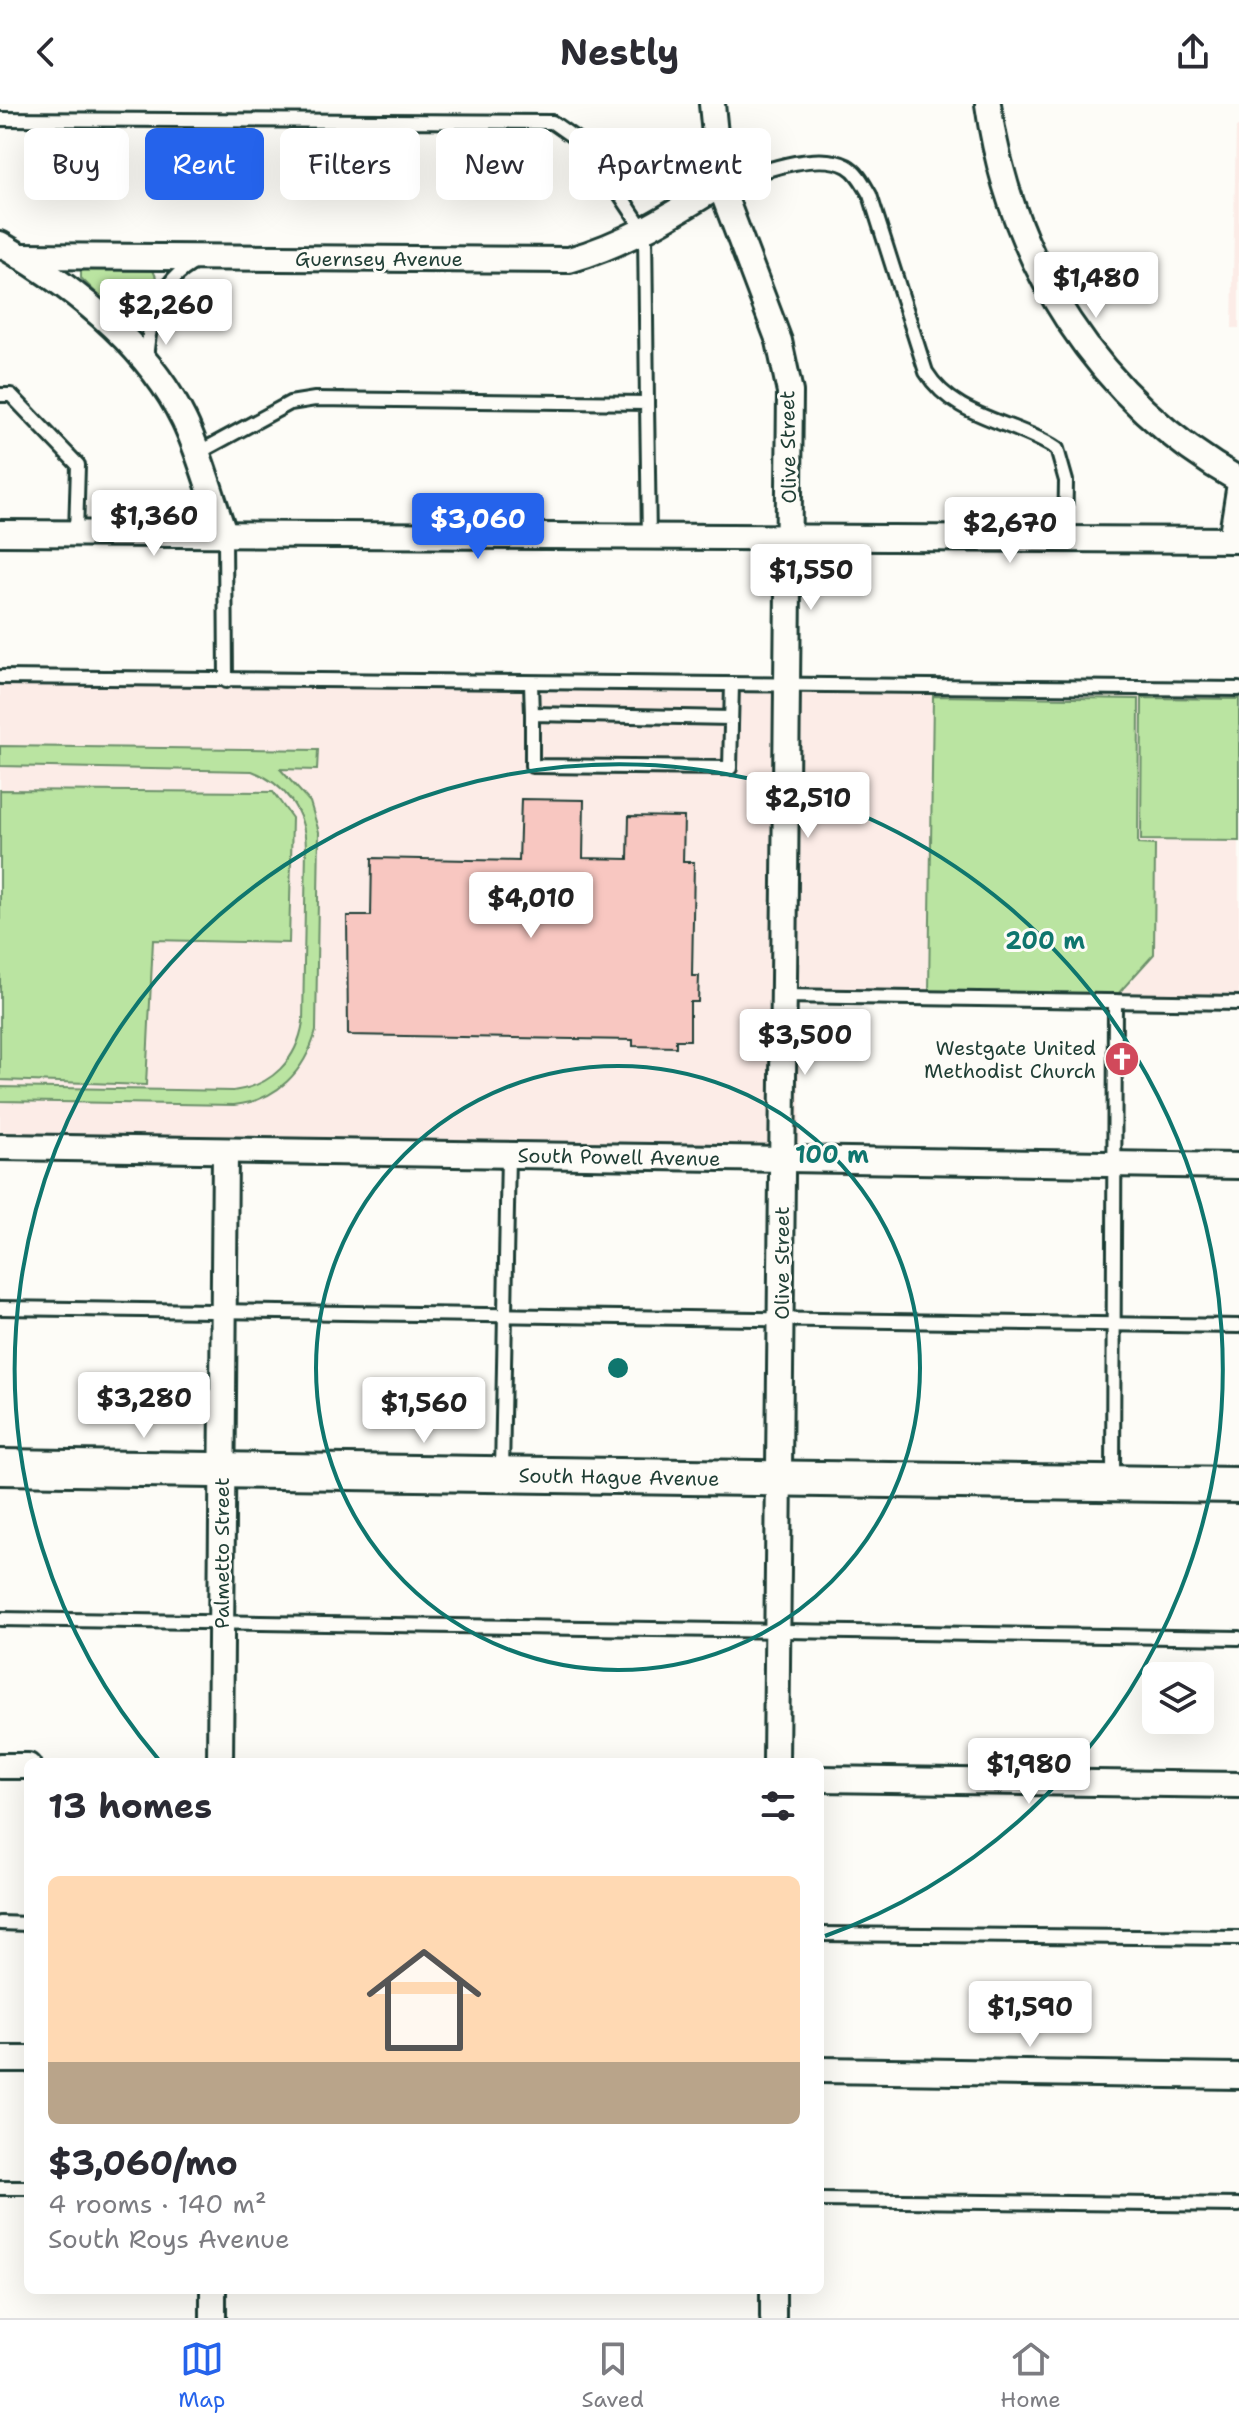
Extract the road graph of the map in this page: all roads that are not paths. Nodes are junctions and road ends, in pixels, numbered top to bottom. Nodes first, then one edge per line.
1 (712, 104) edge
2 (988, 104) edge
3 (0, 119) edge
4 (714, 128) edge
5 (771, 170) edge
6 (696, 200) edge
7 (726, 200) edge
8 (645, 232) junction
9 (7, 252) edge
10 (204, 259) junction
11 (146, 360) junction
12 (0, 395) edge
13 (647, 403) junction
14 (196, 454) junction
15 (1239, 480) edge
16 (1239, 490) edge
17 (0, 533) edge
18 (76, 534) junction
19 (225, 535) junction
20 (649, 539) junction
21 (789, 539) junction
22 (1235, 540) edge
23 (1065, 542) junction
24 (0, 677) edge
25 (226, 681) junction
26 (531, 684) junction
27 (732, 684) junction
28 (786, 684) junction
29 (1239, 689) edge
30 (532, 714) junction
31 (731, 718) junction
32 (781, 996) junction
33 (1115, 1001) junction
34 (1239, 1003) edge
35 (0, 1147) edge
36 (225, 1152) junction
37 (508, 1155) junction
38 (782, 1159) junction
39 (1116, 1164) junction
40 (1239, 1166) edge
41 (0, 1308) edge
42 (224, 1312) junction
43 (504, 1316) junction
44 (782, 1319) junction
45 (1114, 1324) junction
46 (1239, 1326) edge
47 (0, 1467) edge
48 (222, 1470) junction
49 (502, 1475) junction
50 (781, 1479) junction
51 (1113, 1484) junction
52 (1239, 1485) edge
53 (0, 1619) edge
54 (221, 1623) junction
55 (778, 1630) junction
56 (1239, 1638) edge
57 (220, 1758) edge
58 (776, 1758) edge
59 (0, 1766) edge
60 (24, 1766) edge
61 (824, 1779) edge
62 (1239, 1785) edge
63 (0, 1923) edge
64 (24, 1924) edge
65 (824, 1934) edge
66 (1239, 1938) edge
67 (0, 2059) edge
68 (24, 2059) edge
69 (824, 2070) edge
70 (1239, 2076) edge
71 (0, 2188) edge
72 (24, 2188) edge
73 (824, 2200) edge
74 (1239, 2205) edge
75 (213, 2294) edge
76 (773, 2294) edge
77 (213, 2318) edge
78 (773, 2318) edge

1 - 4 street, Olive Street
2 - 15 street
3 - 8 lane
5 - 23 lane
6 - 8 street, Guernsey Avenue
7 - 21 street, Olive Street
8 - 10 street, Guernsey Avenue
8 - 13 lane
9 - 10 street, Guernsey Avenue
9 - 11 street
10 - 11 lane
11 - 14 street
12 - 18 lane
13 - 14 lane
13 - 20 lane
14 - 19 street
16 - 22 street
17 - 18 street
18 - 19 street
19 - 20 street
19 - 25 lane
20 - 21 street
21 - 23 street
21 - 28 street, Olive Street
22 - 23 street
24 - 25 lane
25 - 26 lane
26 - 27 lane
26 - 30 lane
27 - 28 lane
27 - 31 lane
28 - 29 lane
28 - 32 street, Olive Street
30 - 31 lane
30 - 31 lane
32 - 33 lane
32 - 38 street, Olive Street
33 - 34 lane
33 - 39 lane
35 - 36 street, South Powell Avenue
36 - 37 street, South Powell Avenue
36 - 42 street, Palmetto Street
37 - 38 street, South Powell Avenue
37 - 43 lane
38 - 39 street, South Powell Avenue
38 - 44 street, Olive Street
39 - 40 street, South Powell Avenue
39 - 45 lane
41 - 42 lane
42 - 43 lane
42 - 48 street, Palmetto Street
43 - 44 lane
43 - 49 lane
44 - 45 lane
44 - 50 street, Olive Street
45 - 46 lane
45 - 51 lane
47 - 48 main road, South Hague Avenue
48 - 49 main road, South Hague Avenue
48 - 54 street, Palmetto Street
49 - 50 main road, South Hague Avenue
50 - 51 main road, South Hague Avenue
50 - 55 street, Olive Street
51 - 52 main road, South Hague Avenue
53 - 54 lane
54 - 55 lane
54 - 57 street, Palmetto Street
55 - 56 lane
55 - 58 street, Olive Street
59 - 60 street
61 - 62 street
63 - 64 lane
65 - 66 lane
67 - 68 street
69 - 70 street
71 - 72 lane
73 - 74 lane
75 - 77 street
76 - 78 street

